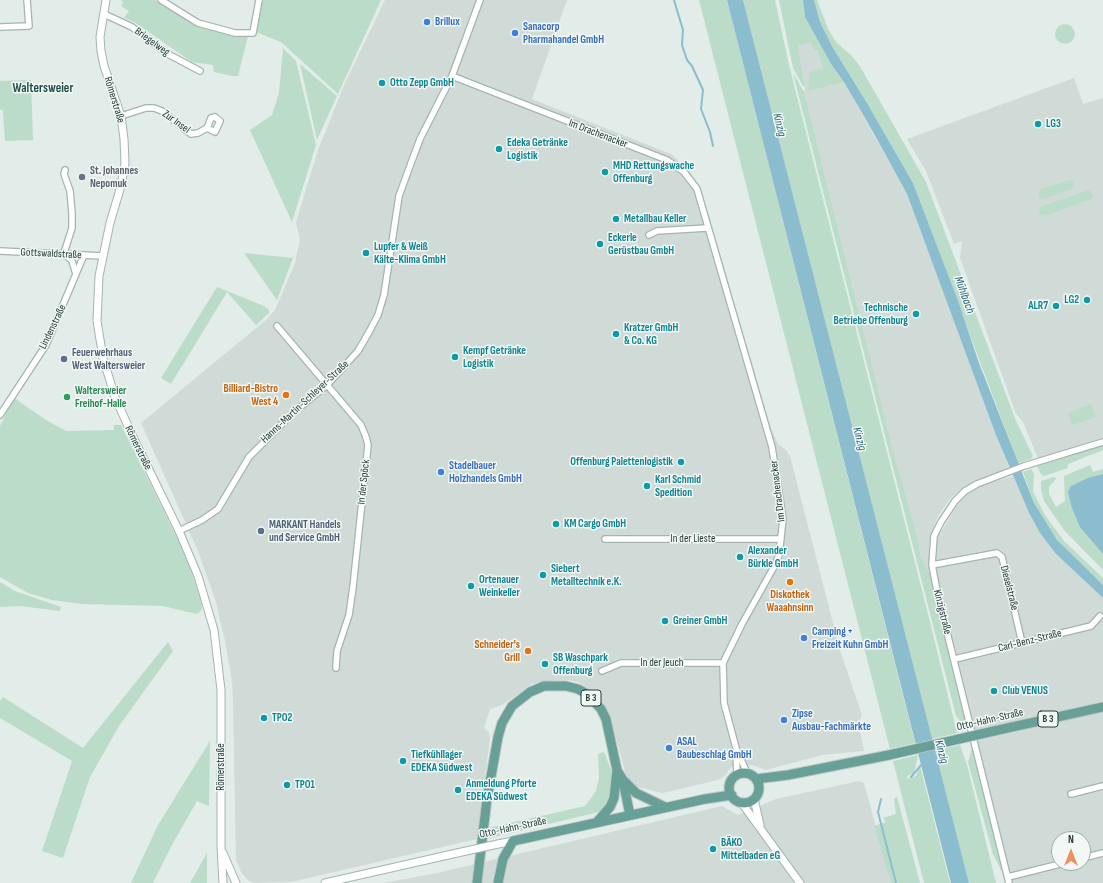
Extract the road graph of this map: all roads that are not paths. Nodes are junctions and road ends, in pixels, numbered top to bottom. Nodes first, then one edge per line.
1 (27, 0) edge
2 (106, 0) edge
3 (161, 0) edge
4 (259, 0) edge
5 (480, 0) edge
6 (104, 14) junction
7 (0, 27) edge
8 (200, 71) dead end
9 (452, 76) junction
10 (121, 116) junction
11 (207, 128) dead end
12 (65, 170) dead end
13 (707, 228) junction
14 (649, 235) dead end
15 (0, 251) edge
16 (64, 254) junction
17 (84, 255) junction
18 (102, 256) junction
19 (76, 274) junction
20 (276, 326) dead end
21 (327, 385) junction
22 (0, 415) edge
23 (1103, 442) edge
24 (179, 531) junction
25 (605, 539) dead end
26 (781, 539) junction
27 (932, 566) junction
28 (1100, 616) dead end
29 (1022, 643) junction
30 (955, 659) junction
31 (723, 663) junction
32 (336, 668) dead end
33 (602, 671) dead end
34 (1103, 708) edge
35 (736, 748) junction
36 (618, 770) junction
37 (747, 773) junction
38 (736, 775) junction
39 (788, 775) junction
40 (756, 779) junction
41 (623, 780) junction
42 (730, 786) junction
43 (1103, 786) edge
44 (759, 789) junction
45 (1071, 794) dead end
46 (732, 795) junction
47 (705, 798) junction
48 (754, 798) junction
49 (741, 802) junction
50 (665, 807) junction
51 (630, 815) junction
52 (597, 822) junction
53 (760, 827) junction
54 (514, 841) junction
55 (221, 846) junction
56 (1103, 853) edge
57 (1091, 856) edge
58 (1051, 867) edge
59 (1008, 880) edge
60 (223, 883) edge
61 (236, 883) edge
62 (325, 883) edge
63 (477, 883) edge
64 (498, 883) edge
65 (800, 883) edge

1 - 7 street
2 - 6 street, Römerstraße
3 - 4 street
5 - 9 street, Hanns-Martin-Schleyer-Straße
6 - 8 street, Briegelweg
6 - 10 street, Römerstraße
9 - 13 street, Im Drachenacker
9 - 21 street, Hanns-Martin-Schleyer-Straße
10 - 11 street, Zur Insel
10 - 18 street, Römerstraße
12 - 16 street
13 - 14 street
13 - 26 street, Im Drachenacker
15 - 16 street, Gottswaldstraße
16 - 17 street, Gottswaldstraße
16 - 19 street
17 - 18 street, Gottswaldstraße
17 - 19 street, Lindenstraße
18 - 24 street, Römerstraße
19 - 22 street, Lindenstraße
20 - 21 street, In der Spöck
21 - 24 street, Hanns-Martin-Schleyer-Straße
21 - 32 street, In der Spöck
23 - 27 street, Kinzigstraße
24 - 55 street, Römerstraße
25 - 26 street, In der Lieste
26 - 31 street, Im Drachenacker
27 - 29 street, Dieselstraße
27 - 30 street, Kinzigstraße
28 - 29 street, Carl-Benz-Straße
29 - 30 street, Carl-Benz-Straße
30 - 59 street, Kinzigstraße
31 - 33 street, In der Jeuch
31 - 35 street, Im Drachenacker
34 - 39 main road, Otto-Hahn-Straße / B 3, bridge
35 - 37 street, Im Drachenacker
35 - 38 street, Im Drachenacker
36 - 41 main road, B 3
36 - 52 main road, B 3
36 - 63 main road, B 3
37 - 38 main road
37 - 40 main road
38 - 42 main road
39 - 40 main road, Otto-Hahn-Straße / B 3
39 - 44 main road, Otto-Hahn-Straße / B 3
40 - 44 main road
41 - 50 main road, B 3
41 - 51 main road, B 3
42 - 46 main road
42 - 47 main road, Otto-Hahn-Straße
43 - 45 street
44 - 48 main road
46 - 47 main road, Otto-Hahn-Straße
46 - 49 main road
47 - 50 main road, Otto-Hahn-Straße
48 - 49 main road
48 - 53 street
49 - 53 street
50 - 51 main road, Otto-Hahn-Straße
51 - 52 main road, Otto-Hahn-Straße
52 - 54 main road, Otto-Hahn-Straße
53 - 65 street
54 - 62 street, Otto-Hahn-Straße, bridge
54 - 64 main road
55 - 60 street, Römerstraße
55 - 61 street, Römerstraße
56 - 57 street
58 - 59 street

